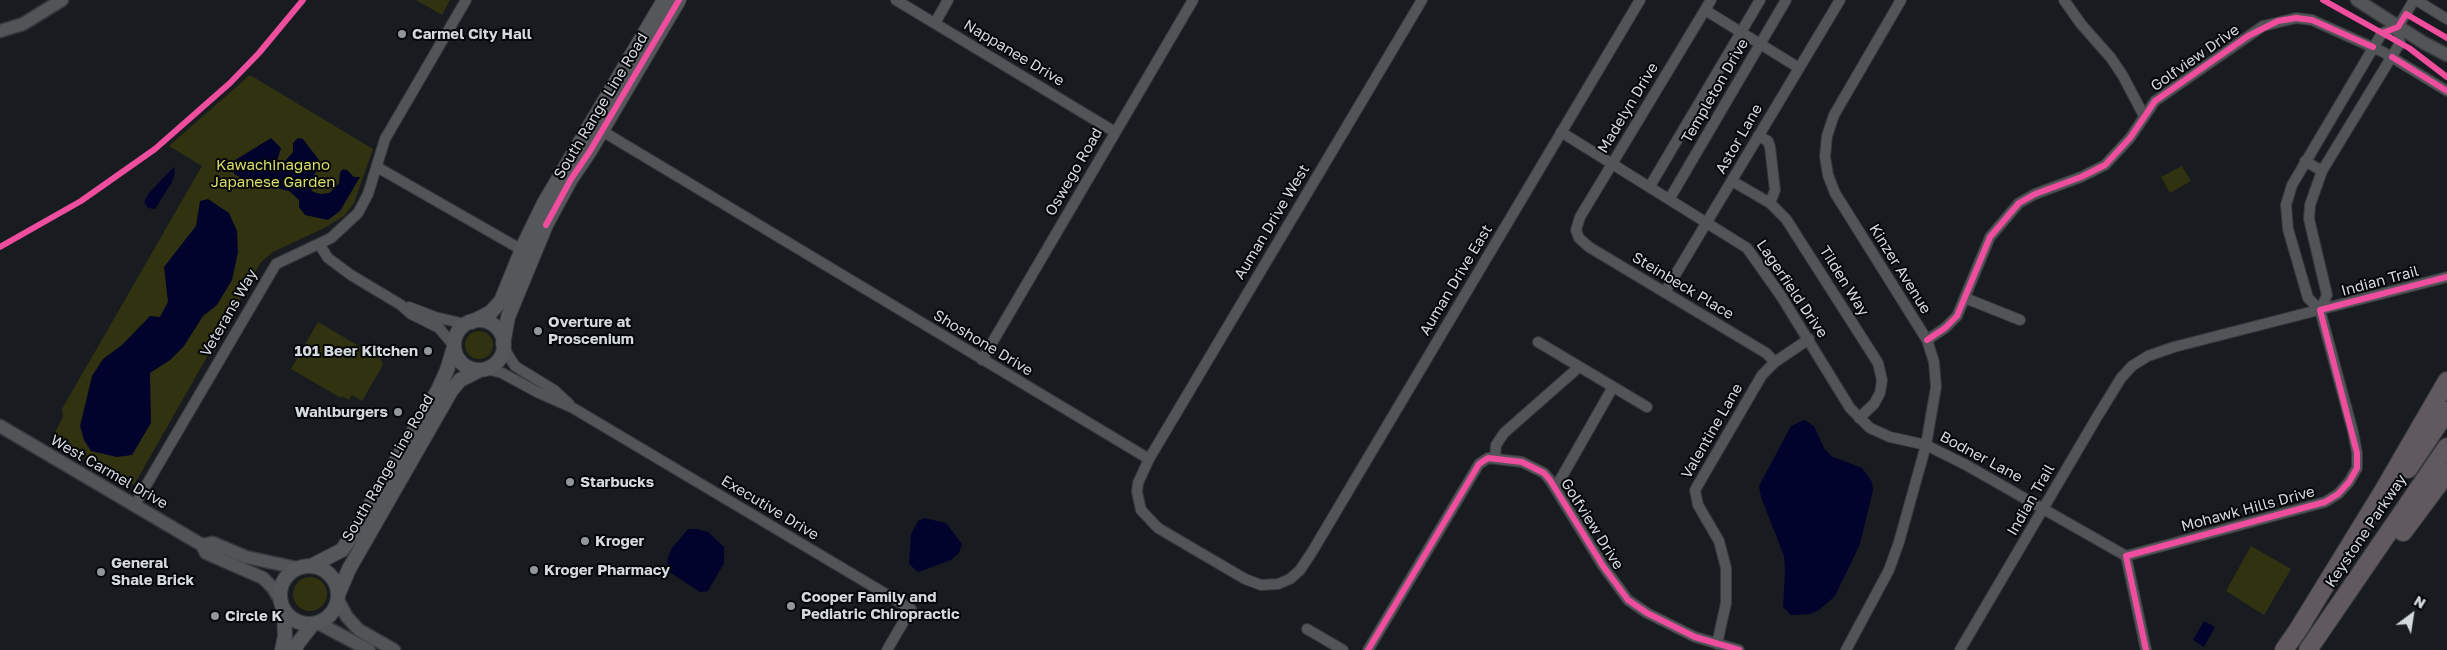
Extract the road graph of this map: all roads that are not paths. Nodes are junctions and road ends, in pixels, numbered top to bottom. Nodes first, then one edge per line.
1 (62, 0) edge
2 (466, 0) edge
3 (664, 0) edge
4 (679, 0) edge
5 (896, 0) edge
6 (948, 0) edge
7 (1193, 0) edge
8 (1422, 0) edge
9 (1640, 0) edge
10 (1712, 0) edge
11 (1760, 0) edge
12 (1786, 0) edge
13 (1840, 0) edge
14 (1901, 0) edge
15 (2064, 0) edge
16 (2350, 0) edge
17 (2415, 0) edge
18 (2361, 3) edge
19 (1705, 10) junction
20 (2447, 19) edge
21 (935, 23) junction
22 (2398, 27) junction
23 (0, 31) edge
24 (1741, 32) junction
25 (1760, 44) junction
26 (2433, 48) junction
27 (2383, 52) junction
28 (2447, 55) edge
29 (2447, 60) edge
30 (1799, 68) junction
31 (2447, 91) edge
32 (2144, 116) junction
33 (602, 131) junction
34 (1115, 132) junction
35 (1561, 132) junction
36 (1758, 136) junction
37 (2305, 161) junction
38 (1612, 164) junction
39 (377, 167) junction
40 (2322, 171) junction
41 (1732, 181) junction
42 (1650, 186) junction
43 (1670, 198) junction
44 (1770, 203) junction
45 (1708, 222) junction
46 (1577, 234) joint
47 (319, 244) junction
48 (522, 250) junction
49 (2447, 277) edge
50 (1665, 292) junction
51 (1965, 298) junction
52 (401, 305) junction
53 (2320, 310) junction
54 (2020, 320) dead end
55 (469, 323) junction
56 (1808, 339) junction
57 (1927, 340) junction
58 (1538, 342) dead end
59 (454, 346) junction
60 (503, 346) junction
61 (982, 360) junction
62 (1775, 362) junction
63 (1579, 367) junction
64 (483, 369) junction
65 (2447, 381) edge
66 (1613, 387) junction
67 (1647, 407) dead end
68 (573, 408) junction
69 (2447, 411) edge
70 (1859, 418) junction
71 (0, 426) edge
72 (1926, 445) junction
73 (2447, 447) edge
74 (1495, 458) junction
75 (1149, 459) junction
76 (2447, 473) edge
77 (1556, 487) junction
78 (134, 506) junction
79 (2044, 509) junction
80 (202, 545) junction
81 (2126, 556) junction
82 (304, 567) junction
83 (338, 597) junction
84 (282, 606) junction
85 (316, 623) junction
86 (1307, 629) dead end
87 (2296, 633) junction
88 (1717, 644) junction
89 (2310, 648) edge
90 (282, 650) edge
91 (295, 650) edge
92 (368, 650) edge
93 (394, 650) edge
94 (887, 650) edge
95 (1343, 650) edge
96 (1368, 650) edge
97 (1739, 650) edge
98 (1846, 650) edge
99 (1960, 650) edge
100 (2146, 650) edge
101 (2284, 650) edge

1 - 23 street
2 - 39 street, Veterans Way
3 - 48 main road, South Range Line Road
4 - 33 main road, South Range Line Road
5 - 21 street, Nappanee Drive
6 - 21 street
7 - 34 street, Oswego Road
8 - 75 street, Auman Drive West
9 - 35 street, Auman Drive East
10 - 19 street, Madelyn Drive
11 - 24 street, Templeton Drive
12 - 25 street, Templeton Drive
13 - 30 street, Astor Lane
14 - 57 street, Kinzer Avenue
15 - 32 street
16 - 18 street
17 - 20 street
17 - 22 street
18 - 22 street
19 - 24 street
19 - 38 street, Madelyn Drive
21 - 34 street, Nappanee Drive
22 - 26 street
22 - 27 street, Mohawk Hills Drive
22 - 27 street, Mohawk Hills Drive
24 - 25 street
24 - 42 street, Templeton Drive
25 - 30 street
25 - 43 street, Templeton Drive
26 - 28 street
26 - 29 street
27 - 31 street
27 - 32 street, Golfview Drive
27 - 37 street, Mohawk Hills Drive
27 - 40 street, Mohawk Hills Drive
30 - 36 street, Astor Lane
32 - 51 street, Golfview Drive
33 - 60 main road, South Range Line Road
33 - 61 street, Shoshone Drive
34 - 61 street, Oswego Road
35 - 38 street, Lagerfield Drive
35 - 75 street, Auman Drive East
36 - 41 street, Astor Lane
36 - 44 street
37 - 40 street
37 - 53 street, Mohawk Hills Drive
38 - 42 street, Lagerfield Drive
38 - 46 street, Madelyn Drive
39 - 47 street, Veterans Way
39 - 48 street
40 - 53 street, Mohawk Hills Drive
41 - 44 street, Tilden Way
41 - 45 street, Astor Lane
42 - 43 street, Lagerfield Drive
43 - 45 street, Lagerfield Drive
44 - 70 street, Tilden Way
45 - 50 street, Astor Lane
45 - 56 street, Lagerfield Drive
46 - 50 street, Steinbeck Place
47 - 52 street
47 - 78 street, Veterans Way
48 - 55 main road, South Range Line Road
49 - 53 street, Indian Trail
50 - 62 street, Steinbeck Place
51 - 54 street
51 - 57 street, Golfview Drive
52 - 55 street
52 - 59 street
53 - 79 street, Indian Trail
53 - 81 street, Mohawk Hills Drive
55 - 59 main road
55 - 60 main road
56 - 62 street, Valentine Lane
56 - 70 street, Lagerfield Drive
57 - 72 street, Kinzer Avenue
58 - 63 street
59 - 64 main road
59 - 82 main road, South Range Line Road
60 - 64 main road
60 - 68 street, Executive Drive
61 - 75 street, Shoshone Drive
62 - 88 street, Valentine Lane
63 - 66 street
63 - 74 street
64 - 68 street, Executive Drive
64 - 83 main road, South Range Line Road
65 - 87 highway
66 - 67 street
66 - 77 street, Golfview Drive
68 - 94 street, Executive Drive
69 - 87 highway, Keystone Parkway
70 - 72 street, Lagerfield Drive
71 - 78 street, West Carmel Drive
72 - 79 street, Bodner Lane
72 - 98 street, Kinzer Avenue
73 - 89 highway, Keystone Parkway
74 - 77 street, Golfview Drive
74 - 96 street
76 - 89 highway
77 - 88 street, Golfview Drive
78 - 80 street, West Carmel Drive
79 - 81 street, Bodner Lane
79 - 99 street, Indian Trail
80 - 82 street, West Carmel Drive
80 - 84 street, West Carmel Drive
81 - 100 street
82 - 83 main road
82 - 84 main road
83 - 85 main road
83 - 93 street
84 - 85 main road
84 - 90 main road
85 - 91 main road
85 - 92 street
86 - 95 street
87 - 101 highway, Keystone Parkway
88 - 97 street, Golfview Drive

